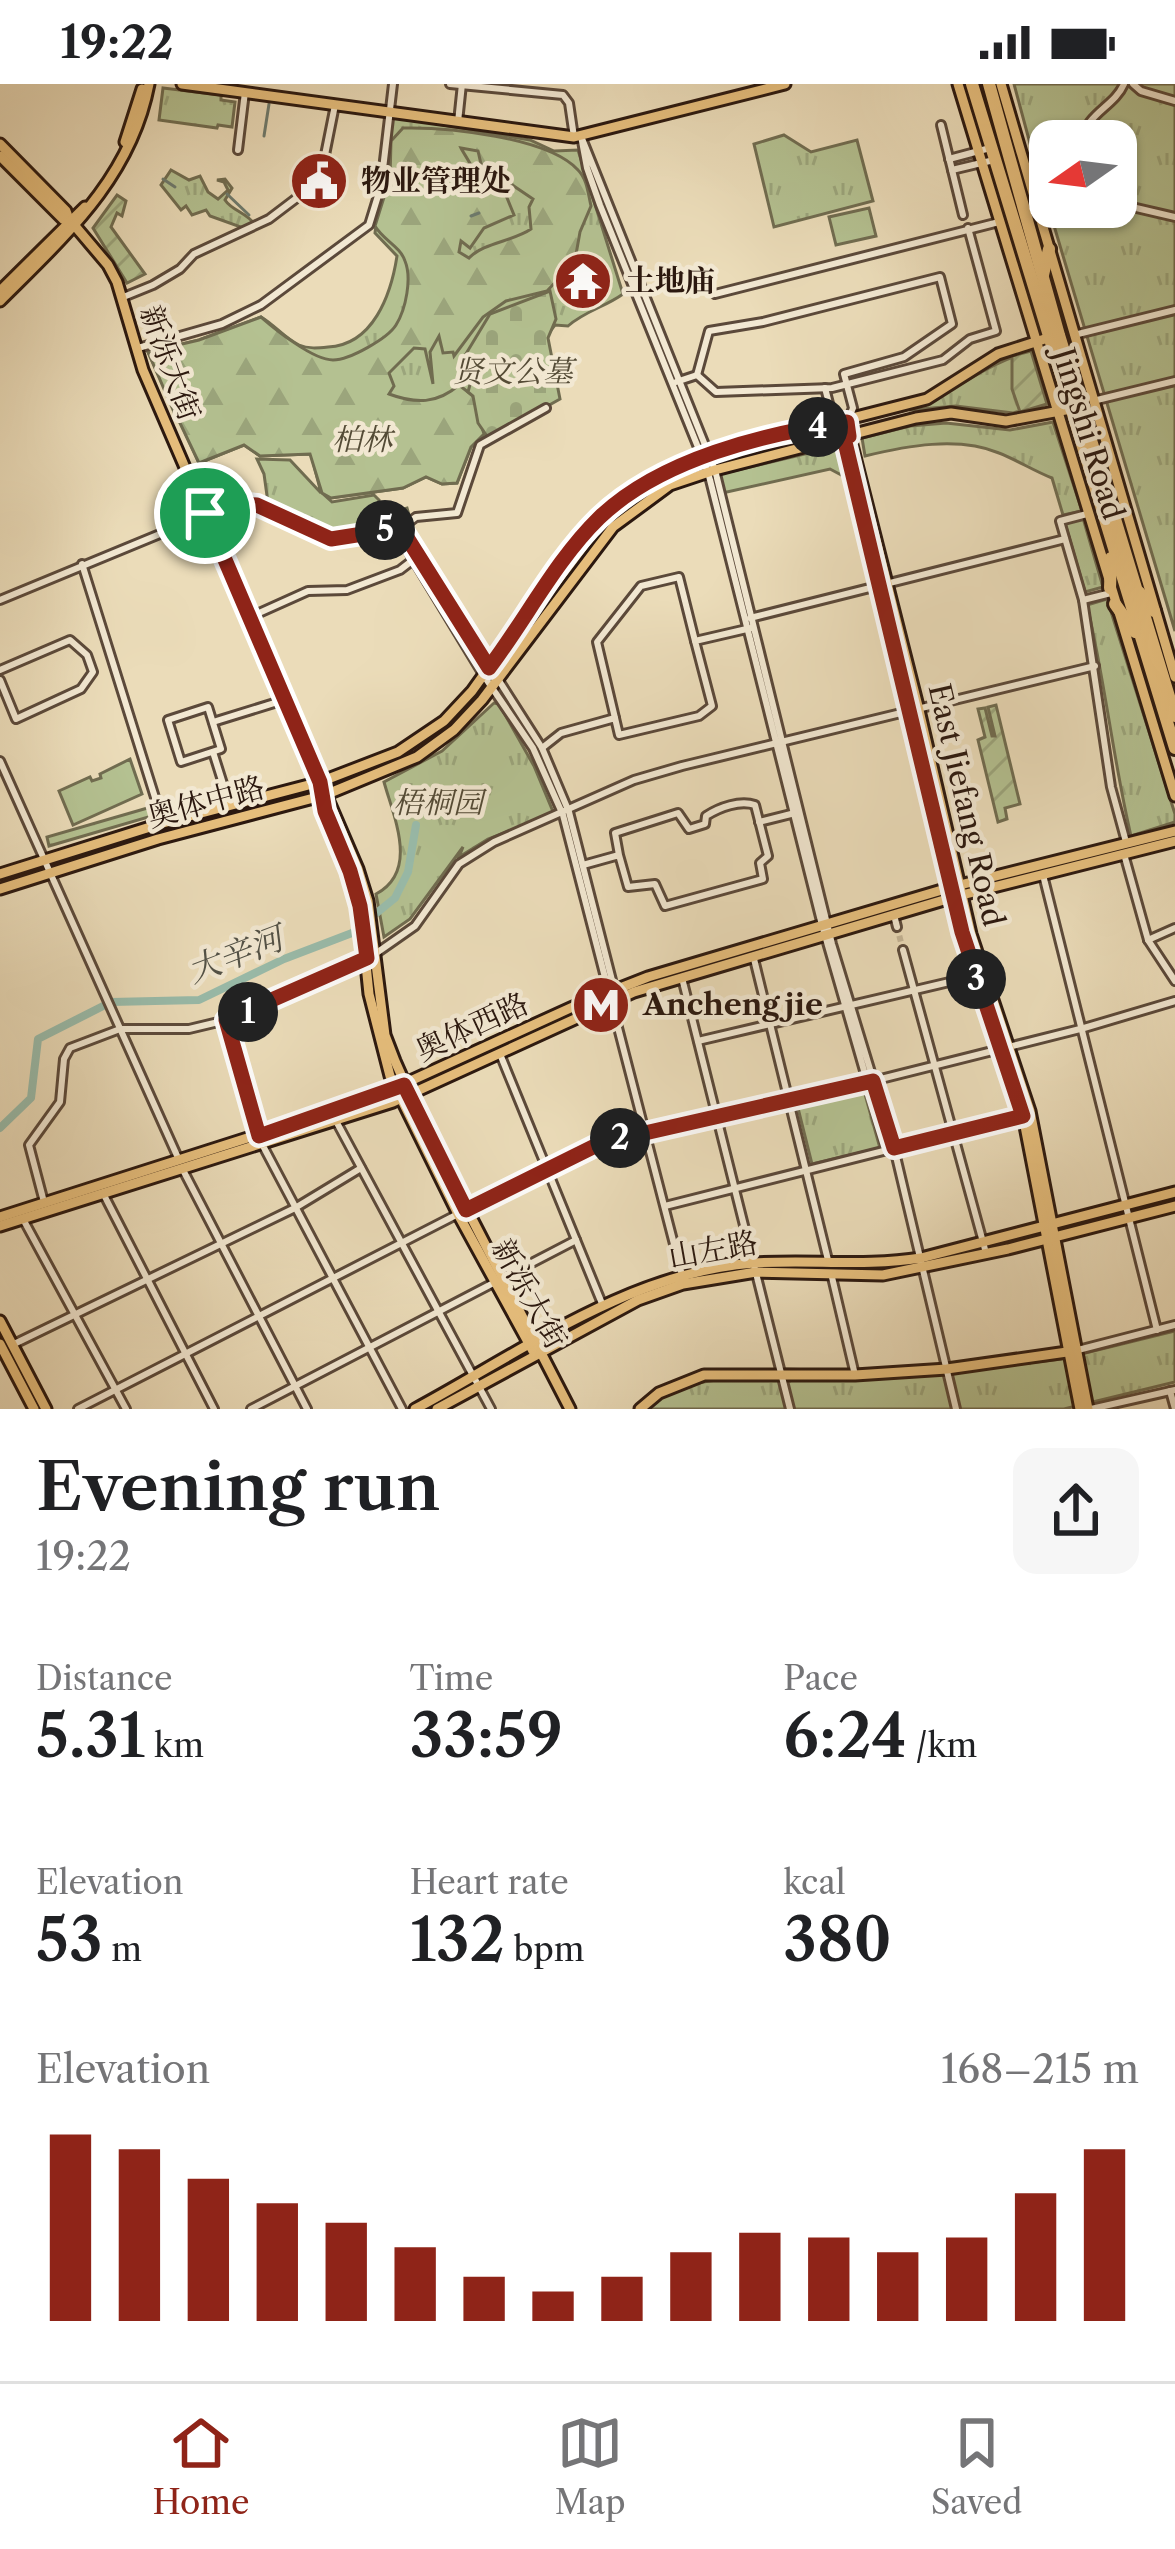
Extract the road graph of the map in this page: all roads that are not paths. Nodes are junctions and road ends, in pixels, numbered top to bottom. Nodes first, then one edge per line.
1 (146, 84) edge
2 (182, 84) edge
3 (393, 84) edge
4 (450, 84) edge
5 (785, 84) edge
6 (958, 84) edge
7 (972, 84) edge
8 (989, 84) edge
9 (1001, 84) edge
10 (1129, 84) edge
11 (462, 85) edge
12 (222, 87) edge
13 (245, 92) junction
14 (1175, 100) edge
15 (335, 104) junction
16 (388, 111) junction
17 (1091, 120) edge
18 (458, 122) junction
19 (940, 125) dead end
20 (578, 136) junction
21 (0, 144) edge
22 (238, 150) dead end
23 (0, 156) edge
24 (986, 156) junction
25 (949, 158) junction
26 (952, 170) junction
27 (1137, 209) edge
28 (963, 215) dead end
29 (1175, 217) edge
30 (999, 222) junction
31 (72, 224) junction
32 (968, 228) junction
33 (1049, 249) junction
34 (1042, 276) junction
35 (0, 291) edge
36 (715, 294) dead end
37 (121, 298) junction
38 (0, 301) edge
39 (1175, 310) edge
40 (1074, 335) junction
41 (1047, 338) junction
42 (134, 349) junction
43 (904, 357) junction
44 (907, 369) junction
45 (698, 375) junction
46 (1175, 381) edge
47 (676, 382) junction
48 (847, 384) junction
49 (825, 388) junction
50 (546, 407) dead end
51 (1075, 407) junction
52 (844, 422) junction
53 (847, 437) junction
54 (704, 456) junction
55 (712, 471) junction
56 (205, 513) junction
57 (1088, 514) junction
58 (398, 528) junction
59 (1132, 537) junction
60 (1065, 539) junction
61 (1112, 545) junction
62 (414, 559) junction
63 (82, 564) junction
64 (1127, 565) junction
65 (883, 586) junction
66 (1134, 586) junction
67 (1112, 595) junction
68 (0, 600) edge
69 (1083, 600) junction
70 (1154, 611) junction
71 (250, 617) junction
72 (750, 618) junction
73 (751, 628) junction
74 (695, 641) junction
75 (1142, 641) junction
76 (112, 659) junction
77 (91, 666) junction
78 (1095, 666) junction
79 (0, 670) edge
80 (487, 672) junction
81 (1175, 677) edge
82 (0, 680) edge
83 (495, 683) junction
84 (285, 700) junction
85 (12, 709) junction
86 (915, 711) junction
87 (0, 715) edge
88 (1175, 716) edge
89 (615, 718) junction
90 (213, 722) junction
91 (780, 743) junction
92 (542, 748) junction
93 (1175, 748) edge
94 (213, 752) junction
95 (0, 761) edge
96 (320, 782) junction
97 (325, 795) junction
98 (1175, 796) edge
99 (230, 806) junction
100 (566, 813) junction
101 (795, 813) junction
102 (759, 822) junction
103 (163, 823) junction
104 (1175, 830) edge
105 (1175, 841) edge
106 (1125, 848) junction
107 (619, 855) junction
108 (43, 858) junction
109 (583, 865) junction
110 (49, 873) junction
111 (0, 874) edge
112 (1043, 874) junction
113 (0, 889) edge
114 (957, 891) junction
115 (1175, 928) edge
116 (827, 929) junction
117 (368, 938) junction
118 (1148, 940) junction
119 (903, 950) tunnel mouth
120 (371, 956) junction
121 (754, 957) junction
122 (975, 976) junction
123 (682, 978) junction
124 (1175, 981) edge
125 (914, 990) junction
126 (612, 994) junction
127 (1175, 1001) edge
128 (849, 1005) junction
129 (226, 1020) junction
130 (770, 1024) junction
131 (1084, 1028) junction
132 (120, 1029) junction
133 (698, 1041) junction
134 (1006, 1048) junction
135 (500, 1054) junction
136 (935, 1066) junction
137 (871, 1082) junction
138 (402, 1092) junction
139 (789, 1102) junction
140 (1023, 1116) junction
141 (717, 1118) junction
142 (336, 1121) junction
143 (953, 1133) junction
144 (646, 1134) junction
145 (260, 1140) junction
146 (894, 1148) junction
147 (181, 1165) junction
148 (547, 1167) junction
149 (361, 1168) junction
150 (806, 1170) junction
151 (735, 1188) junction
152 (1175, 1192) edge
153 (104, 1195) junction
154 (44, 1203) junction
155 (1126, 1205) junction
156 (664, 1206) junction
157 (1175, 1206) edge
158 (295, 1208) junction
159 (462, 1212) junction
160 (1129, 1218) junction
161 (23, 1219) junction
162 (0, 1221) edge
163 (1049, 1224) junction
164 (1052, 1237) junction
165 (576, 1240) junction
166 (403, 1241) junction
167 (220, 1243) junction
168 (984, 1248) junction
169 (922, 1263) junction
170 (755, 1268) junction
171 (830, 1270) junction
172 (147, 1278) junction
173 (332, 1278) junction
174 (499, 1280) junction
175 (683, 1280) junction
176 (603, 1307) junction
177 (439, 1310) junction
178 (75, 1314) junction
179 (258, 1316) junction
180 (0, 1322) edge
181 (1175, 1325) edge
182 (1157, 1330) junction
183 (6, 1344) edge
184 (368, 1346) junction
185 (536, 1349) junction
186 (1074, 1351) junction
187 (186, 1354) junction
188 (947, 1370) junction
189 (782, 1374) junction
190 (856, 1375) junction
191 (476, 1382) junction
192 (295, 1385) junction
193 (116, 1390) junction
194 (1173, 1390) edge
195 (34, 1409) edge
196 (46, 1409) edge
197 (78, 1409) edge
198 (127, 1409) edge
199 (214, 1409) edge
200 (251, 1409) edge
201 (307, 1409) edge
202 (402, 1409) edge
203 (415, 1409) edge
204 (436, 1409) edge
205 (490, 1409) edge
206 (567, 1409) edge
207 (640, 1409) edge
208 (790, 1409) edge
209 (956, 1409) edge
210 (1086, 1409) edge
211 (1175, 1409) edge

1 - 31 main road
2 - 12 main road
3 - 16 street
4 - 11 street
5 - 20 main road
6 - 24 main road, Jingshi Road
7 - 24 highway, Jingshi Road
8 - 34 highway, Jingshi Road
9 - 33 main road, Jingshi Road
10 - 14 street
10 - 17 street
11 - 18 street
11 - 20 street
12 - 13 main road
13 - 15 main road
13 - 22 street
15 - 16 main road
15 - 37 street
16 - 18 main road
16 - 42 street
18 - 20 main road
19 - 25 street
20 - 47 street
21 - 31 main road, 新泺大街
23 - 31 main road, 新泺大街
24 - 25 street
24 - 26 street
24 - 30 main road, Jingshi Road
24 - 41 highway, Jingshi Road
25 - 26 street
26 - 28 street
27 - 29 street
30 - 32 street
30 - 41 main road, Jingshi Road
31 - 35 main road
31 - 37 main road, 新泺大街
31 - 38 main road
32 - 36 street
32 - 44 street
33 - 34 highway
33 - 40 main road, Jingshi Road
34 - 41 highway, Jingshi Road
37 - 42 main road, 新泺大街
39 - 40 street
40 - 51 main road, Jingshi Road
41 - 51 highway, Jingshi Road
41 - 52 main road, 奥体中路
42 - 56 main road, 新泺大街
43 - 44 street
43 - 45 street
43 - 48 street
44 - 48 street
45 - 47 street
45 - 49 street
46 - 51 street
47 - 54 street
48 - 49 street
48 - 52 street
49 - 52 street
50 - 58 street
51 - 53 main road, 奥体中路
51 - 57 main road, Jingshi Road
51 - 59 main road, Jingshi Road
51 - 61 highway, Jingshi Road
51 - 64 highway, Jingshi Road
52 - 53 main road, East Jiefang Road
52 - 54 main road, 奥体中路
53 - 55 main road, 奥体中路
53 - 65 main road, East Jiefang Road
54 - 55 street
54 - 80 main road, 奥体中路
55 - 72 street
55 - 73 street
55 - 83 main road, 奥体中路
56 - 58 street
56 - 63 street
56 - 71 main road, 新泺大街
57 - 60 street
57 - 67 main road, Jingshi Road
58 - 62 street
58 - 80 street
59 - 64 highway
59 - 70 main road, Jingshi Road
60 - 65 street
60 - 69 street
61 - 67 highway
61 - 75 highway, Jingshi Road
62 - 71 street
62 - 80 street
63 - 68 street
63 - 76 street
64 - 66 highway, Jingshi Road
65 - 72 street
65 - 86 main road, East Jiefang Road
66 - 70 highway
66 - 88 highway, Jingshi Road
67 - 69 street
67 - 75 highway
67 - 98 main road, Jingshi Road
69 - 78 street
70 - 81 main road, Jingshi Road
71 - 84 main road, 新泺大街
72 - 73 street
73 - 74 street
73 - 91 street
74 - 89 street
74 - 89 street
75 - 93 highway, Jingshi Road
76 - 77 street
76 - 103 street
77 - 79 street
77 - 85 street
78 - 86 street
78 - 106 street
80 - 83 street
80 - 96 main road, 奥体中路
82 - 85 street
83 - 92 street
83 - 97 main road, 奥体中路
83 - 100 street
84 - 90 street
84 - 96 main road, 新泺大街
85 - 87 street
86 - 91 street
86 - 114 main road, East Jiefang Road
89 - 92 street
90 - 94 street
90 - 94 street
91 - 100 street
91 - 101 street
91 - 116 street
92 - 100 street
94 - 99 street
95 - 108 street
96 - 97 main road, 新泺大街
96 - 99 main road, 奥体中路
97 - 110 main road, 奥体中路
97 - 117 main road, 新泺大街
97 - 117 main road, 新泺大街
99 - 103 main road, 奥体中路
100 - 109 street
100 - 120 street
100 - 126 street
101 - 102 street
101 - 116 street
102 - 107 street
102 - 107 street
103 - 108 main road, 奥体中路
104 - 106 main road, 奥体西路
105 - 106 main road, 奥体西路
106 - 112 main road, 奥体西路
106 - 114 main road, 奥体西路
106 - 118 street
107 - 109 street
108 - 110 street
108 - 111 main road, 奥体中路
109 - 126 street
110 - 113 main road, 奥体中路
110 - 132 street
112 - 114 main road, 奥体西路
112 - 131 street
114 - 116 main road, 奥体西路
114 - 116 main road, 奥体西路
114 - 122 main road, East Jiefang Road
114 - 134 main road, East Jiefang Road
115 - 118 street
116 - 121 main road, 奥体西路
116 - 126 main road, 奥体西路
116 - 128 street
117 - 120 main road, 新泺大街
118 - 124 street
119 - 125 street
120 - 129 street
120 - 138 main road, 新泺大街
121 - 123 main road, 奥体西路
121 - 130 street
122 - 125 street
122 - 134 main road, East Jiefang Road
123 - 126 main road, 奥体西路
123 - 133 street
125 - 128 street
125 - 136 street
126 - 135 main road, 奥体西路
126 - 138 main road, 奥体西路
126 - 144 street
127 - 131 street
128 - 130 street
128 - 137 street
129 - 132 street
129 - 145 street
130 - 133 street
130 - 139 street
131 - 134 street
131 - 155 street
132 - 147 street
132 - 154 street
133 - 141 street
134 - 136 street
134 - 140 main road, East Jiefang Road
134 - 163 main road, East Jiefang Road
135 - 138 main road, 奥体西路
135 - 148 street
136 - 137 street
136 - 143 street
137 - 139 street
137 - 146 street
138 - 142 main road, 奥体西路
138 - 145 main road, 奥体西路
138 - 159 main road, 新泺大街
139 - 141 street
139 - 150 street
140 - 143 street
140 - 163 main road, East Jiefang Road
141 - 144 street
141 - 151 street
142 - 145 main road, 奥体西路
142 - 149 street
143 - 146 street
143 - 168 street
144 - 148 street
144 - 156 street
145 - 147 main road, 奥体西路
145 - 158 street
146 - 150 street
146 - 169 street
147 - 153 main road, 奥体西路
147 - 154 main road, 奥体西路
147 - 167 street
148 - 159 street
148 - 165 street
149 - 158 street
149 - 166 street
150 - 151 street
150 - 171 street
151 - 156 street
151 - 170 street
152 - 155 main road, 山左路
153 - 161 main road, 奥体西路
153 - 172 street
154 - 162 main road, 奥体西路
155 - 160 street
155 - 163 main road, 山左路
156 - 175 street
157 - 160 main road, 山左路
158 - 167 street
158 - 173 street
159 - 166 street
159 - 174 main road, 新泺大街
160 - 164 main road, 山左路
160 - 182 street
161 - 162 main road, 奥体西路
161 - 178 street
163 - 164 main road, East Jiefang Road
163 - 168 main road, 山左路
164 - 168 main road, 山左路
164 - 186 main road, East Jiefang Road
165 - 174 street
165 - 176 street
166 - 173 street
166 - 177 street
167 - 172 street
167 - 179 street
168 - 169 main road, 山左路
169 - 171 main road, 山左路
169 - 188 street
170 - 171 main road, 山左路
170 - 175 main road, 山左路
170 - 189 street
171 - 190 street
172 - 178 street
172 - 187 street
173 - 179 street
173 - 184 street
174 - 177 street
174 - 185 main road, 新泺大街
174 - 185 main road, 新泺大街
175 - 176 main road, 山左路
175 - 185 main road, 山左路
176 - 185 main road, 山左路
177 - 184 street
177 - 191 street
178 - 183 street
178 - 193 street
179 - 187 street
179 - 192 street
180 - 183 main road
181 - 182 street
182 - 186 street
183 - 195 main road
183 - 196 main road
184 - 192 street
184 - 202 street
185 - 191 main road, 山左路
185 - 206 main road, 新泺大街
186 - 188 main road
186 - 210 main road, East Jiefang Road
187 - 193 street
187 - 199 street
188 - 190 main road
188 - 209 street
189 - 190 main road
189 - 207 main road
189 - 208 street
191 - 203 main road, 山左路
191 - 204 main road, 山左路
191 - 205 street
192 - 200 street
192 - 201 street
193 - 197 street
193 - 198 street
194 - 210 street
194 - 211 street

